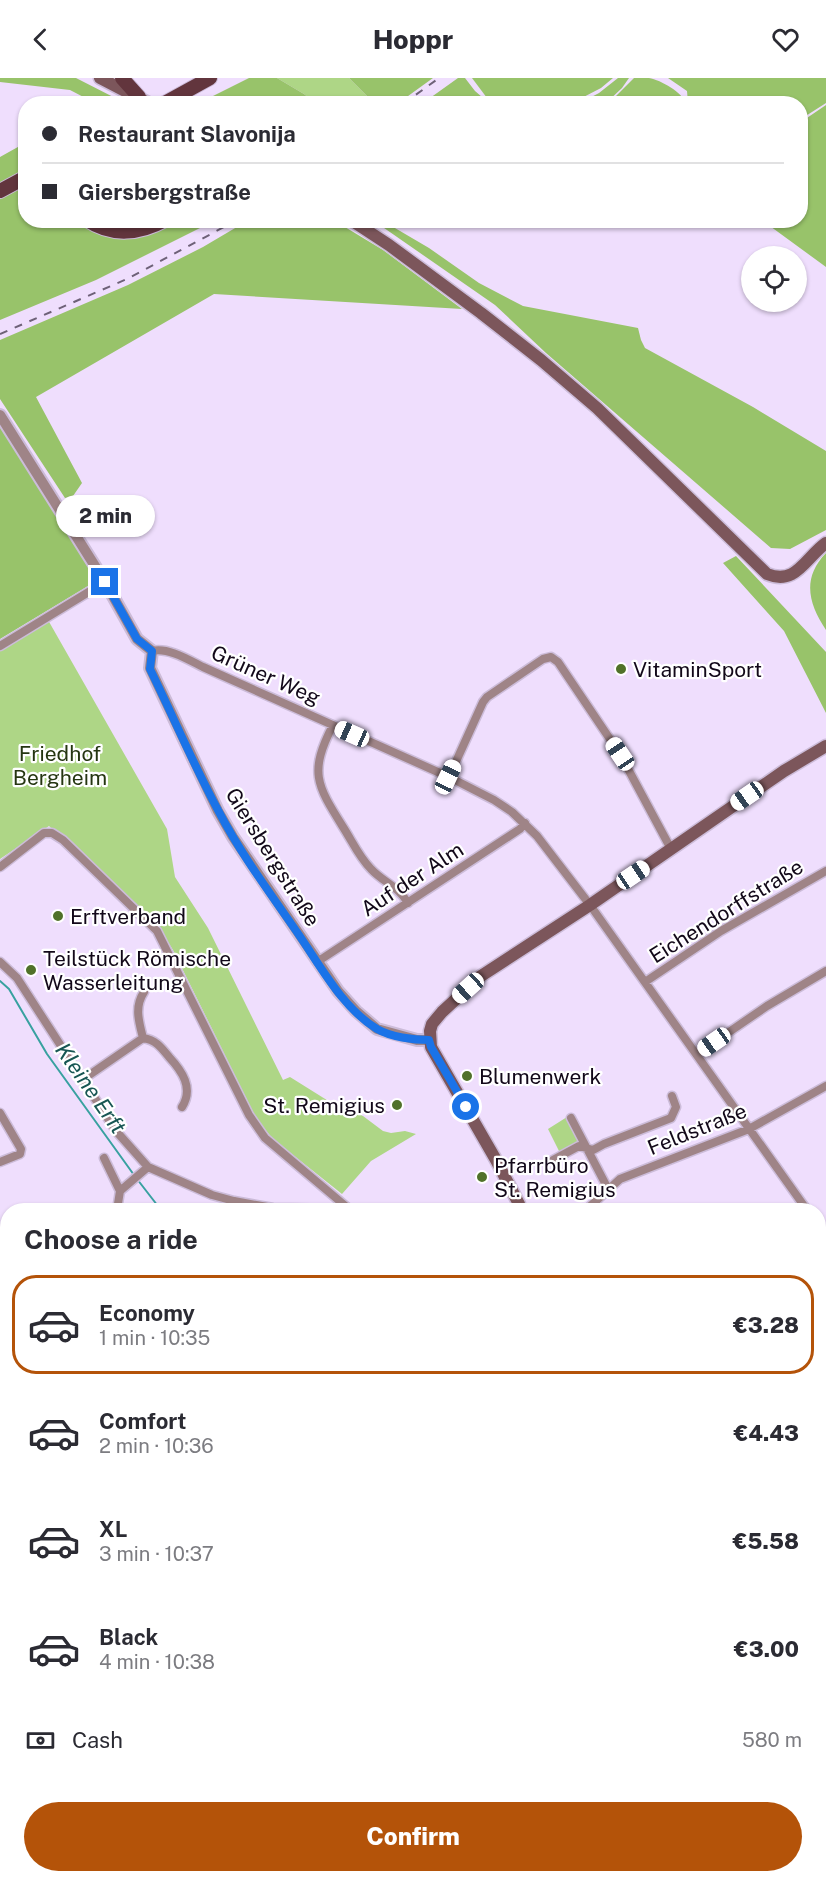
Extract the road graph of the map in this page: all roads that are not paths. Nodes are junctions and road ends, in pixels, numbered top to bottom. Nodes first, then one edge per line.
1 (100, 78) edge
2 (122, 78) edge
3 (210, 78) edge
4 (137, 96) edge
5 (141, 96) edge
6 (177, 96) edge
7 (18, 181) edge
8 (18, 187) edge
9 (3, 189) edge
10 (104, 228) edge
11 (151, 228) edge
12 (363, 228) edge
13 (0, 415) edge
14 (826, 543) edge
15 (105, 582) junction
16 (0, 646) edge
17 (152, 651) junction
18 (333, 725) junction
19 (826, 746) edge
20 (448, 777) junction
21 (525, 823) junction
22 (671, 849) junction
23 (0, 867) edge
24 (826, 871) edge
25 (408, 903) junction
26 (590, 905) junction
27 (0, 962) edge
28 (317, 962) junction
29 (826, 971) edge
30 (645, 982) junction
31 (144, 992) dead end
32 (143, 1038) junction
33 (429, 1040) junction
34 (697, 1054) junction
35 (82, 1080) junction
36 (826, 1086) edge
37 (672, 1096) dead end
38 (182, 1107) dead end
39 (0, 1113) edge
40 (571, 1118) dead end
41 (749, 1129) junction
42 (586, 1147) junction
43 (104, 1158) dead end
44 (553, 1160) dead end
45 (0, 1162) edge
46 (145, 1170) junction
47 (123, 1188) junction
48 (610, 1189) junction
49 (234, 1201) joint
50 (119, 1203) edge
51 (245, 1203) edge
52 (342, 1203) edge
53 (519, 1203) edge
54 (594, 1203) edge
55 (802, 1203) edge

1 - 4 main road
2 - 5 main road
3 - 6 main road
7 - 9 main road
8 - 9 main road
10 - 11 main road
12 - 14 main road
13 - 15 street
15 - 16 street
15 - 17 street
17 - 18 street, Grüner Weg
17 - 28 street, Giersbergstraße
18 - 20 street, Grüner Weg
18 - 25 street
19 - 22 main road
20 - 21 street, Grüner Weg
20 - 22 street
21 - 25 street, Auf der Alm
21 - 26 street, Grüner Weg
22 - 26 main road
23 - 52 street
24 - 30 street, Eichendorffstraße
25 - 28 street, Auf der Alm
26 - 30 street, Grüner Weg
26 - 33 main road
27 - 35 street
28 - 33 street, Giersbergstraße
29 - 34 street
30 - 34 street, Grüner Weg
31 - 32 street
32 - 35 street
32 - 38 street
33 - 53 main road
34 - 41 street, Grüner Weg
35 - 46 street
36 - 41 street, Feldstraße
37 - 42 street
39 - 45 street
40 - 42 street
41 - 48 street, Feldstraße
41 - 55 street, Grüner Weg
42 - 44 street
42 - 48 street
43 - 47 street
46 - 47 street
46 - 49 street
47 - 50 street
48 - 54 street, Feldstraße
49 - 51 street

